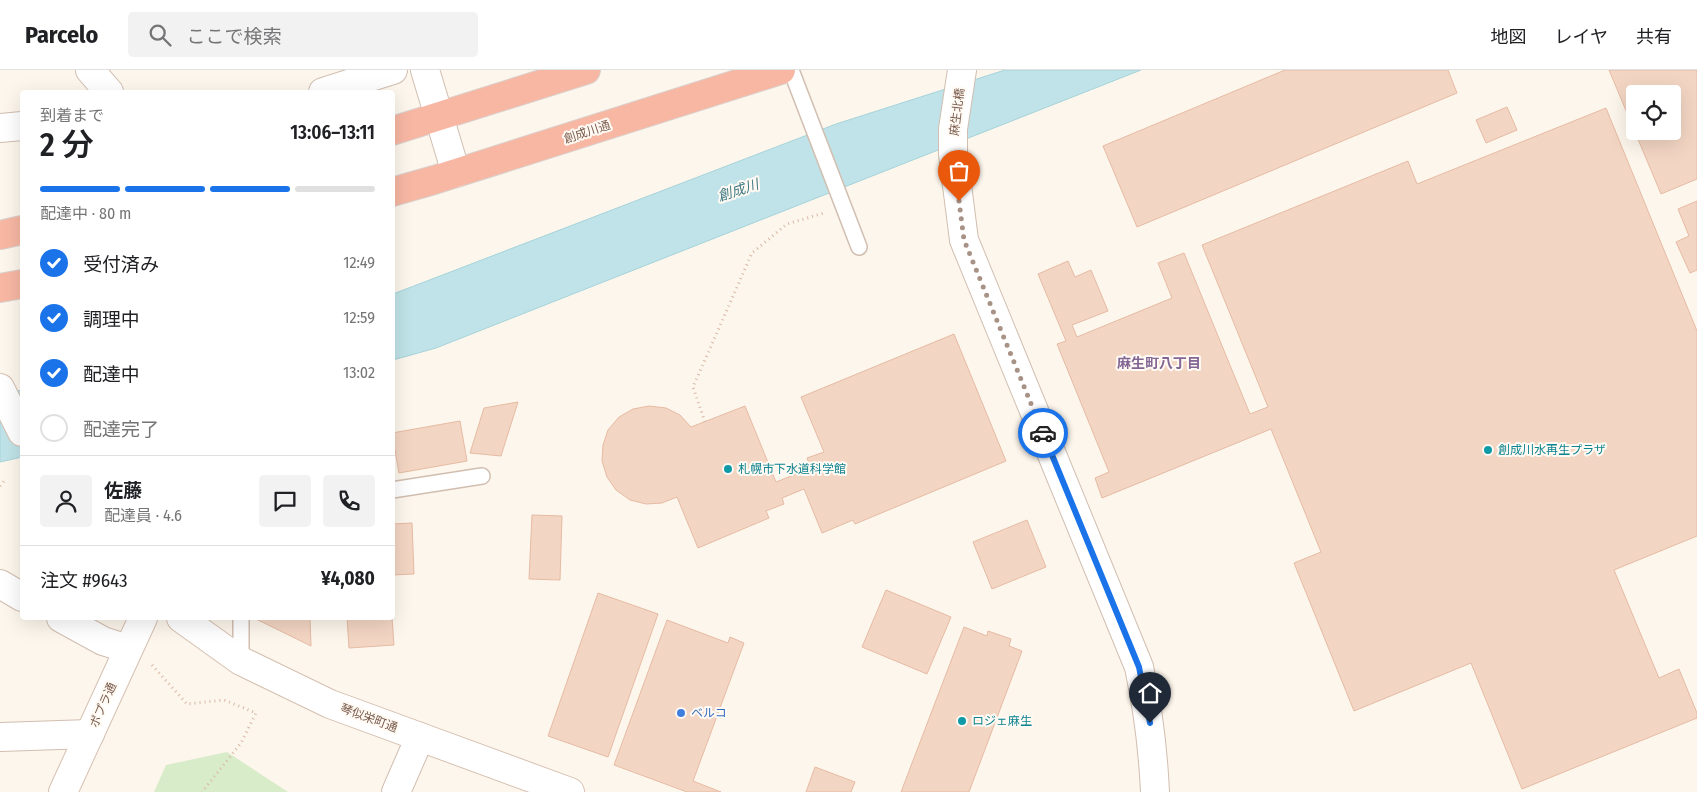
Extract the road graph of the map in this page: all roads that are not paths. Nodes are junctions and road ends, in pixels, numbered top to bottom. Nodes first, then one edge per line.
1 (90, 70) edge
2 (393, 70) edge
3 (425, 70) edge
4 (586, 70) edge
5 (781, 70) edge
6 (791, 70) edge
7 (962, 70) edge
8 (107, 90) edge
9 (329, 90) edge
10 (439, 116) junction
11 (20, 126) edge
12 (0, 128) edge
13 (395, 129) edge
14 (456, 174) junction
15 (395, 191) edge
16 (20, 230) edge
17 (0, 235) edge
18 (859, 247) dead end
19 (20, 284) edge
20 (0, 288) edge
21 (0, 388) edge
22 (20, 428) edge
23 (482, 476) dead end
24 (395, 490) edge
25 (0, 584) edge
26 (20, 595) edge
27 (65, 620) edge
28 (143, 620) edge
29 (184, 620) edge
30 (241, 620) edge
31 (137, 654) junction
32 (241, 661) junction
33 (90, 734) junction
34 (0, 737) edge
35 (420, 737) junction
36 (63, 792) edge
37 (396, 792) edge
38 (570, 792) edge
39 (1155, 792) edge

1 - 8 street
2 - 9 street
3 - 10 street
4 - 10 highway
5 - 14 highway, 創成川通
6 - 18 lane
7 - 39 street, 麻生北橋
10 - 13 highway
10 - 14 street
11 - 12 street
14 - 15 highway, 創成川通
16 - 17 highway
19 - 20 highway
21 - 22 street
23 - 24 lane
25 - 26 street
27 - 31 street
28 - 31 street, ポプラ通
29 - 32 street, 琴似栄町通
30 - 32 lane
31 - 33 street, ポプラ通
32 - 35 street, 琴似栄町通
33 - 34 street
33 - 36 street, ポプラ通
35 - 37 street
35 - 38 street, 琴似栄町通

